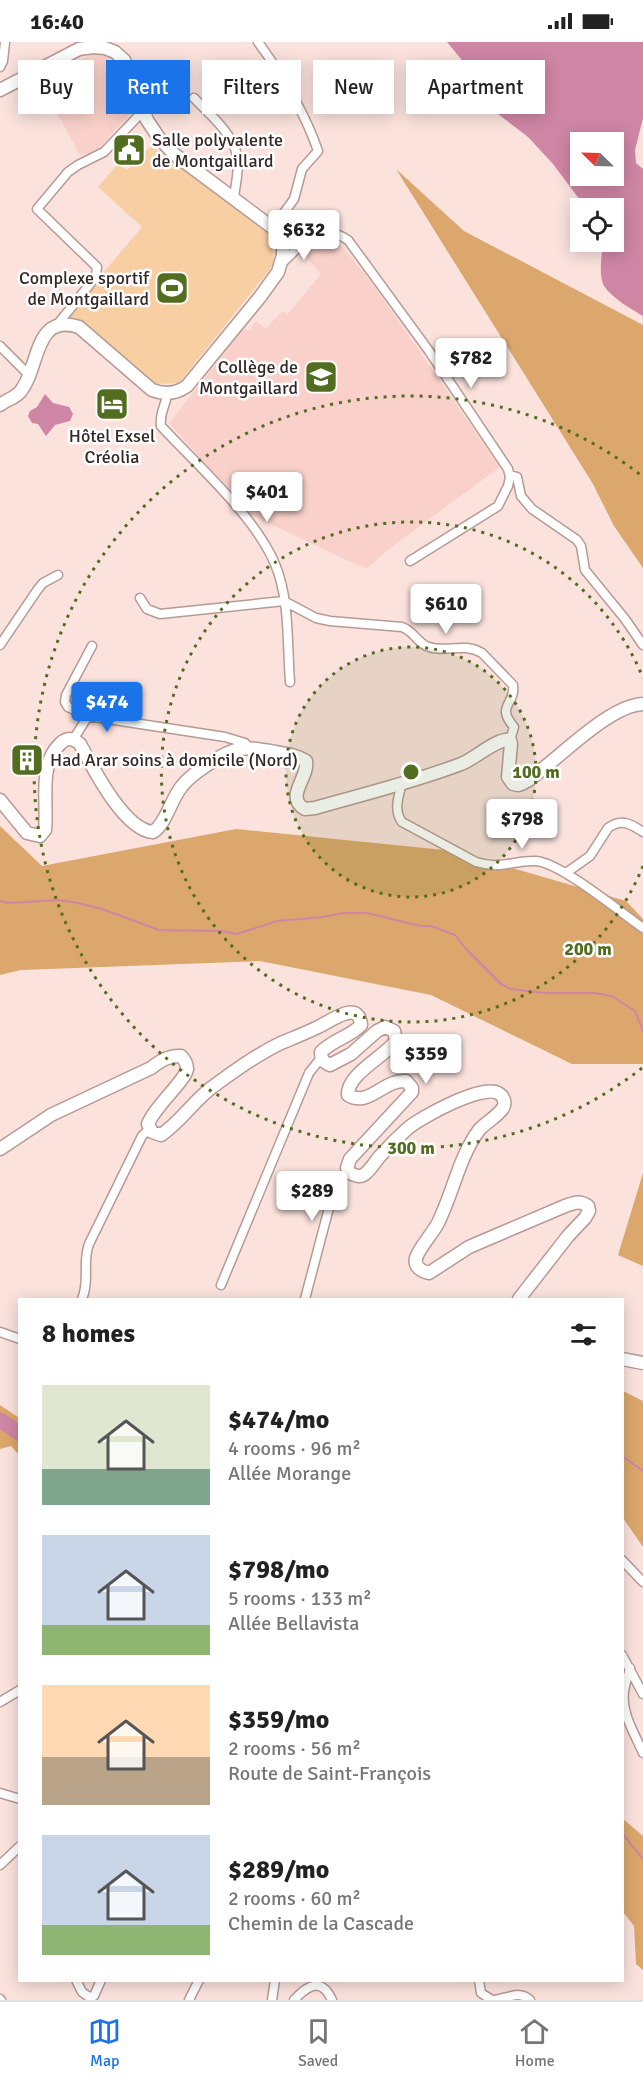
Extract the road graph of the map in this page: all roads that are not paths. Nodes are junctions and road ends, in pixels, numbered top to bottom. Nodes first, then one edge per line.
1 (5, 42) edge
2 (258, 42) edge
3 (79, 46) edge
4 (124, 60) edge
5 (0, 67) edge
6 (0, 90) edge
7 (194, 98) dead end
8 (140, 114) edge
9 (145, 114) edge
10 (234, 199) junction
11 (277, 234) junction
12 (309, 238) junction
13 (281, 265) junction
14 (57, 325) junction
15 (0, 346) edge
16 (28, 375) junction
17 (167, 393) junction
18 (0, 405) edge
19 (510, 475) junction
20 (410, 561) dead end
21 (58, 575) dead end
22 (140, 598) dead end
23 (284, 601) junction
24 (0, 645) edge
25 (643, 645) edge
26 (92, 646) dead end
27 (290, 682) dead end
28 (643, 704) edge
29 (88, 716) junction
30 (73, 740) junction
31 (510, 740) junction
32 (250, 748) junction
33 (402, 782) junction
34 (0, 800) edge
35 (643, 832) edge
36 (566, 873) junction
37 (643, 928) edge
38 (321, 1058) junction
39 (149, 1128) junction
40 (0, 1149) edge
41 (350, 1173) junction
42 (221, 1285) dead end
43 (82, 1298) edge
44 (305, 1298) edge
45 (520, 1298) edge
46 (0, 1332) edge
47 (18, 1338) edge
48 (624, 1359) edge
49 (643, 1363) edge
50 (624, 1562) edge
51 (643, 1582) edge
52 (624, 1658) edge
53 (630, 1668) junction
54 (18, 1691) edge
55 (643, 1694) edge
56 (0, 1702) edge
57 (643, 1753) edge
58 (0, 1793) edge
59 (18, 1798) edge
60 (18, 1848) edge
61 (0, 1865) edge
62 (77, 1982) edge
63 (100, 1982) edge
64 (198, 1982) edge
65 (275, 1982) edge
66 (479, 1982) edge
67 (189, 2000) edge
68 (272, 2000) edge
69 (294, 2000) edge
70 (332, 2000) edge
71 (494, 2000) edge
72 (530, 2000) edge

1 - 5 street
2 - 11 street
3 - 4 street
3 - 6 street
7 - 10 street
8 - 14 street
9 - 10 street
10 - 11 street
11 - 12 street
11 - 13 street
12 - 13 street
12 - 19 street
13 - 17 street
14 - 16 street
14 - 17 street
15 - 16 street
16 - 18 street
17 - 23 street
19 - 20 street
19 - 25 street
21 - 24 street
22 - 23 street
23 - 27 street
23 - 31 street
26 - 29 street
28 - 31 street
29 - 30 street
29 - 32 street
30 - 32 street
30 - 34 street
31 - 33 street
32 - 33 street
33 - 36 street
35 - 36 street
36 - 37 street
38 - 39 street
38 - 41 street
38 - 42 street
39 - 40 street
39 - 43 street
41 - 44 street
41 - 45 street
46 - 47 street
48 - 49 street
50 - 51 street
52 - 53 street
53 - 55 street
53 - 57 street
54 - 56 street
58 - 59 street
60 - 61 street
62 - 63 street
64 - 67 street
65 - 68 street
66 - 71 street
69 - 70 street
71 - 72 street

